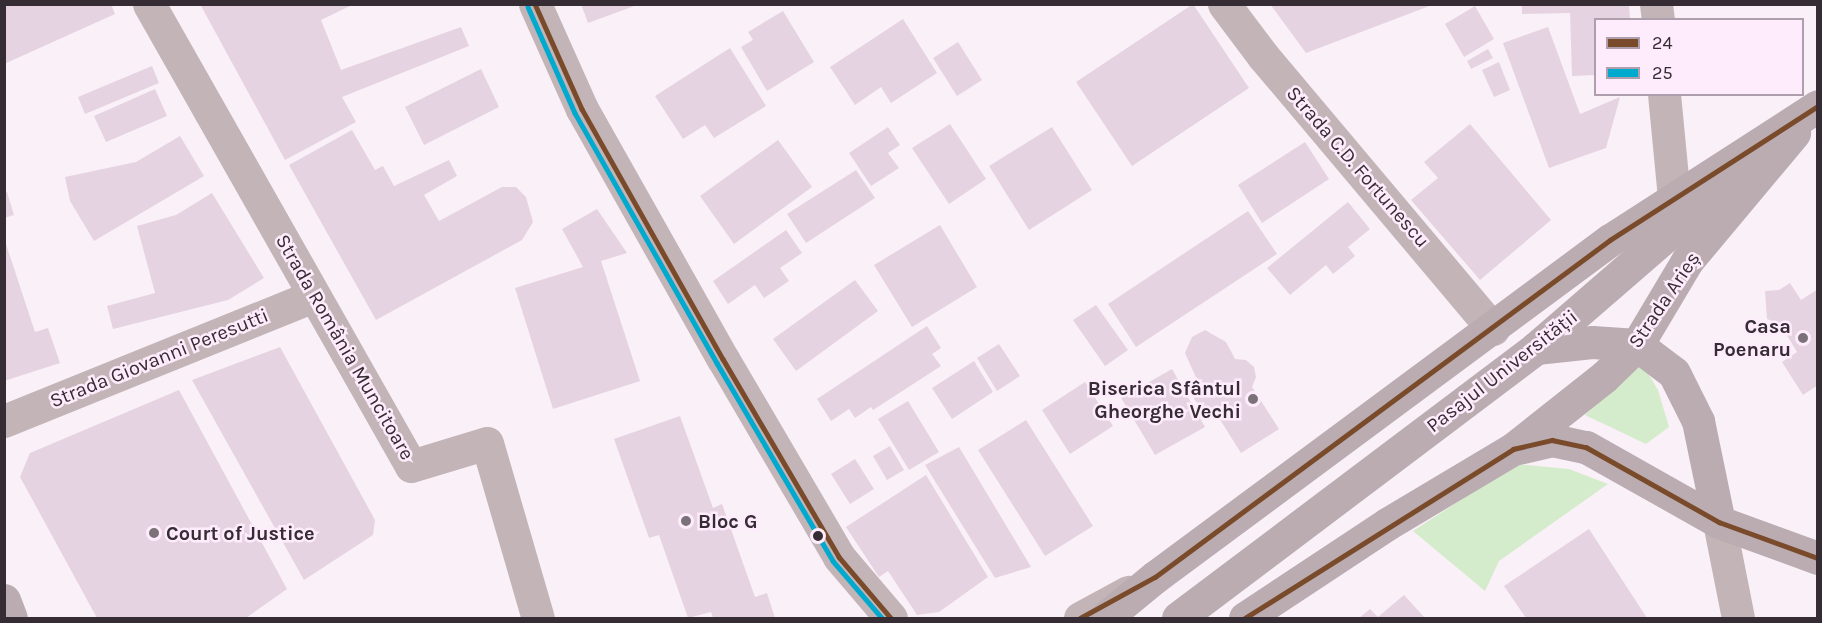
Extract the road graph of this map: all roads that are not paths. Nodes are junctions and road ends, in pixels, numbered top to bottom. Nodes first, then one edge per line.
1 (148, 4) edge
2 (535, 4) edge
3 (1224, 4) edge
4 (1664, 96) edge
5 (1816, 107) edge
6 (1674, 198) junction
7 (314, 296) junction
8 (1493, 329) junction
9 (1637, 345) junction
10 (1536, 348) junction
11 (4, 421) edge
12 (1513, 449) junction
13 (1719, 522) junction
14 (839, 557) junction
15 (1818, 558) edge
16 (1155, 577) junction
17 (538, 618) edge
18 (859, 618) edge
19 (891, 618) edge
20 (1080, 618) edge
21 (1105, 618) edge
22 (1179, 618) edge
23 (1245, 618) edge
24 (1738, 618) edge

1 - 7 street, Strada România Muncitoare
2 - 14 street
3 - 8 street, Strada C.D. Fortunescu
4 - 6 street
5 - 6 main road
5 - 9 main road, Strada Arieș
5 - 10 main road, Pasajul Universității
6 - 8 main road
7 - 11 street, Strada Giovanni Peresutti
7 - 17 street, Strada România Muncitoare
8 - 16 main road
9 - 10 main road
9 - 12 main road, Strada Arieș
9 - 13 main road
10 - 22 main road, Pasajul Universității
12 - 13 main road
12 - 23 main road, Strada Arieș
13 - 15 main road
13 - 24 street
14 - 18 street
14 - 19 street
16 - 20 street
16 - 21 main road

